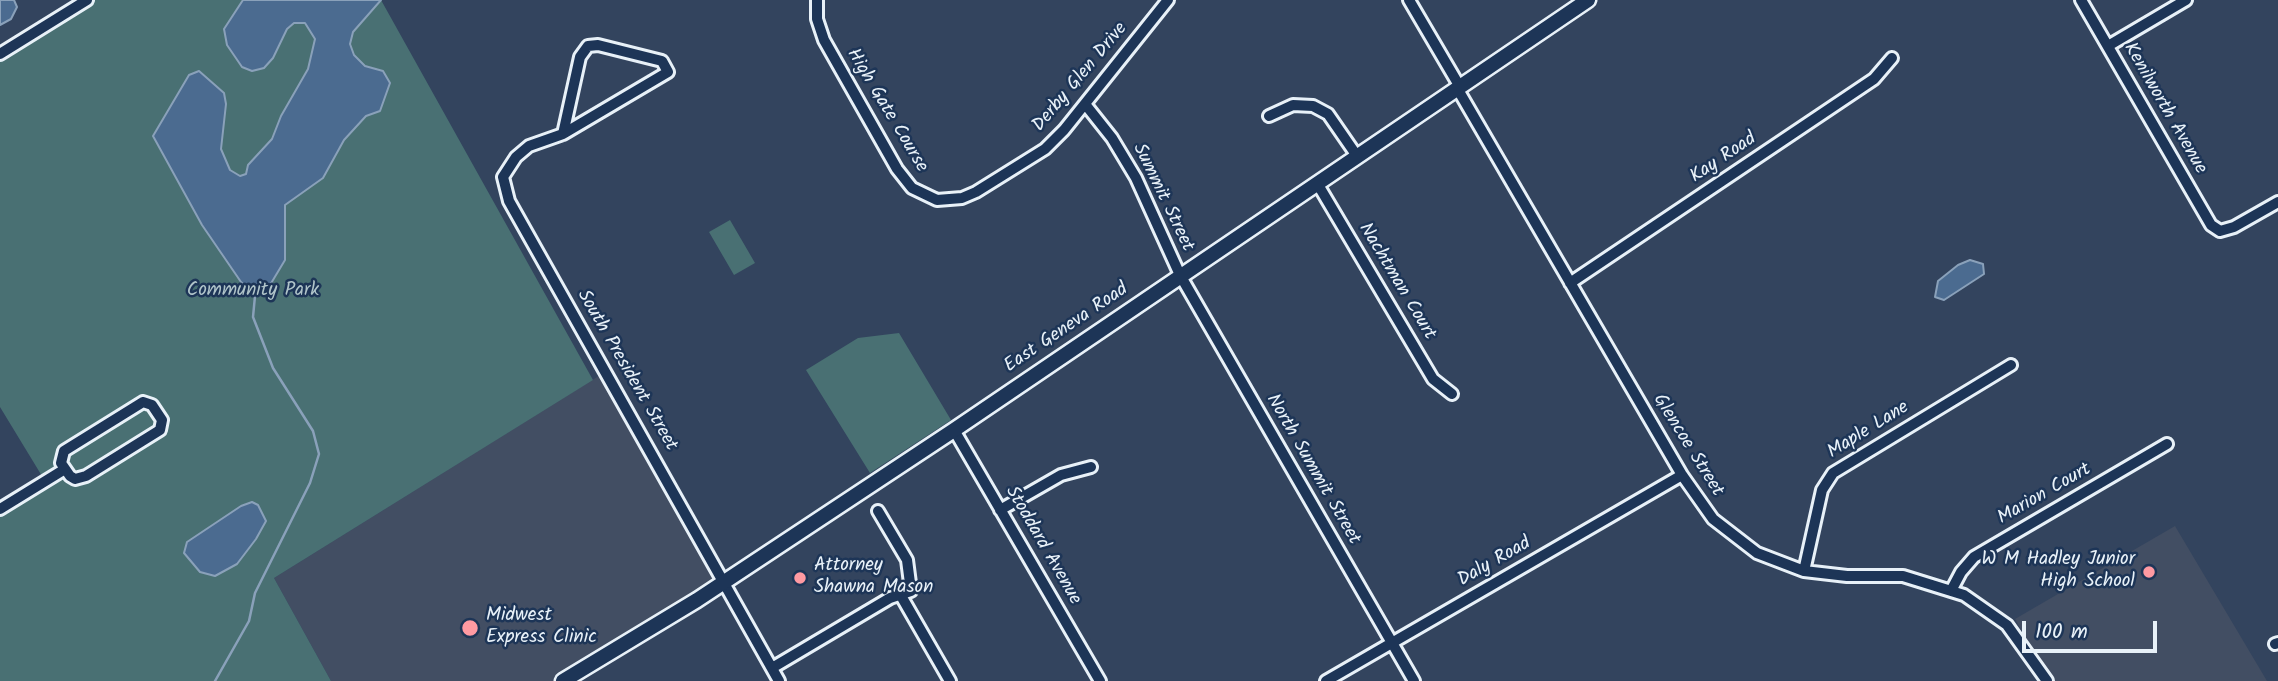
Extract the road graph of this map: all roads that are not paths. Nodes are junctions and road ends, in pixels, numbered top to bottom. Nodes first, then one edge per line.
1 (88, 0) edge
2 (817, 0) edge
3 (1168, 0) edge
4 (1409, 0) edge
5 (1588, 0) edge
6 (2081, 0) edge
7 (2186, 0) edge
8 (2108, 46) junction
9 (0, 54) edge
10 (1892, 58) dead end
11 (1459, 88) junction
12 (1085, 104) junction
13 (1269, 116) dead end
14 (563, 135) junction
15 (1357, 156) junction
16 (1317, 183) junction
17 (937, 200) joint
18 (2278, 202) edge
19 (1180, 275) junction
20 (1570, 283) junction
21 (2011, 365) dead end
22 (1452, 394) dead end
23 (954, 430) junction
24 (2167, 444) dead end
25 (1091, 467) dead end
26 (65, 470) junction
27 (1682, 475) junction
28 (0, 509) edge
29 (1000, 510) junction
30 (878, 511) dead end
31 (1804, 571) junction
32 (724, 581) junction
33 (1952, 589) junction
34 (900, 594) junction
35 (1392, 643) junction
36 (772, 668) junction
37 (2041, 679) edge
38 (564, 681) edge
39 (779, 681) edge
40 (950, 681) edge
41 (1100, 681) edge
42 (1326, 681) edge
43 (1414, 681) edge

1 - 9 street
2 - 17 street, High Gate Course
3 - 12 street, Derby Glen Drive
4 - 11 street, Glencoe Street
5 - 11 main road, East Geneva Road
6 - 8 street, Kenilworth Avenue
7 - 8 street
8 - 18 street, Kenilworth Avenue
10 - 20 street, Kay Road
11 - 15 main road, East Geneva Road
11 - 20 street, Glencoe Street
12 - 17 street, Derby Glen Drive
12 - 19 street, Summit Street
13 - 15 street
14 - 14 street
14 - 32 street, South President Street
15 - 16 main road, East Geneva Road
16 - 19 main road, East Geneva Road
16 - 22 street, Nachtman Court
19 - 23 main road, East Geneva Road
19 - 35 street, North Summit Street
20 - 27 street, Glencoe Street
21 - 31 street, Maple Lane
23 - 29 street, Stoddard Avenue
23 - 32 main road, East Geneva Road
24 - 33 street, Marion Court
25 - 29 street
26 - 26 street
26 - 28 street
27 - 31 street, Glencoe Street
27 - 35 street, Daly Road
29 - 41 street, Stoddard Avenue
30 - 34 street
31 - 33 street, Glencoe Street
32 - 36 street, South President Street
32 - 38 main road, East Geneva Road
33 - 37 street, Glencoe Street
34 - 36 street
34 - 40 street
35 - 42 street, Daly Road
35 - 43 street, North Summit Street
36 - 39 street, South President Street

